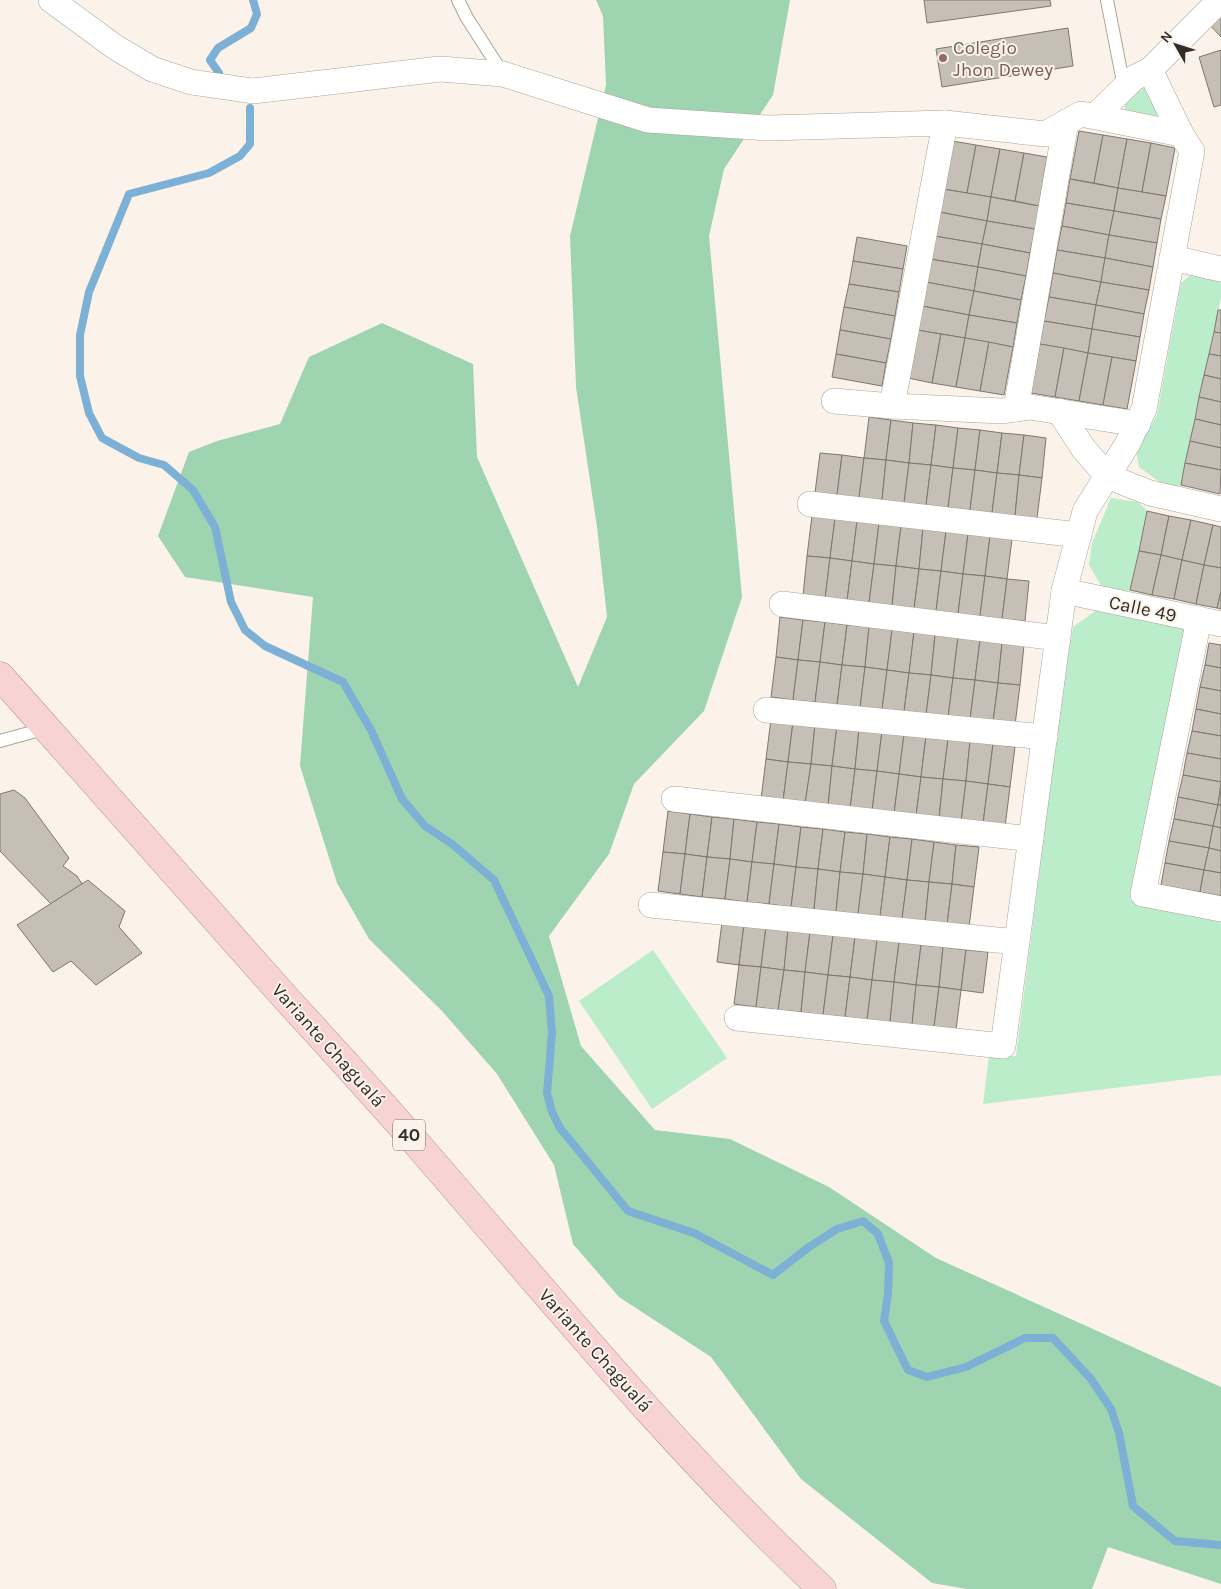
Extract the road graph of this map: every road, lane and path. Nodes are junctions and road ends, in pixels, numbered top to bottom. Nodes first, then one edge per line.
1 (51, 0) edge
2 (458, 0) edge
3 (1107, 0) edge
4 (1220, 0) edge
5 (1150, 70) junction
6 (503, 74) junction
7 (1124, 87) junction
8 (1095, 116) junction
9 (1066, 122) junction
10 (945, 123) junction
11 (1181, 134) junction
12 (1172, 258) junction
13 (1221, 268) edge
14 (834, 401) dead end
15 (892, 406) junction
16 (1016, 409) junction
17 (1059, 411) junction
18 (1138, 424) junction
19 (1107, 476) junction
20 (810, 504) dead end
21 (1221, 509) edge
22 (1079, 536) junction
23 (1064, 591) junction
24 (782, 604) dead end
25 (1210, 622) edge
26 (1058, 638) junction
27 (0, 676) edge
28 (766, 710) dead end
29 (47, 728) junction
30 (1045, 737) junction
31 (0, 741) edge
32 (674, 799) dead end
33 (1031, 839) junction
34 (651, 905) dead end
35 (1221, 909) edge
36 (1018, 942) junction
37 (737, 1018) dead end
38 (822, 1589) edge

1 - 6 street
2 - 6 lane
3 - 7 lane
4 - 5 street
5 - 7 street
5 - 11 street
6 - 10 street
7 - 8 street
8 - 9 street
8 - 11 street
9 - 10 street
9 - 16 street
10 - 15 street
11 - 12 street
12 - 13 street
12 - 18 street
14 - 15 street
15 - 16 street
16 - 17 street
17 - 18 street
17 - 19 street
18 - 19 street
19 - 21 street
19 - 22 street
20 - 22 street
22 - 23 street
23 - 25 street, Calle 49
23 - 26 street
24 - 26 street
25 - 35 street
26 - 30 street
27 - 29 highway, Variante Chagualá / 40
28 - 30 street
29 - 31 lane
29 - 38 highway, Variante Chagualá / 40
30 - 33 street
32 - 33 street
33 - 36 street
34 - 36 street
36 - 37 street

